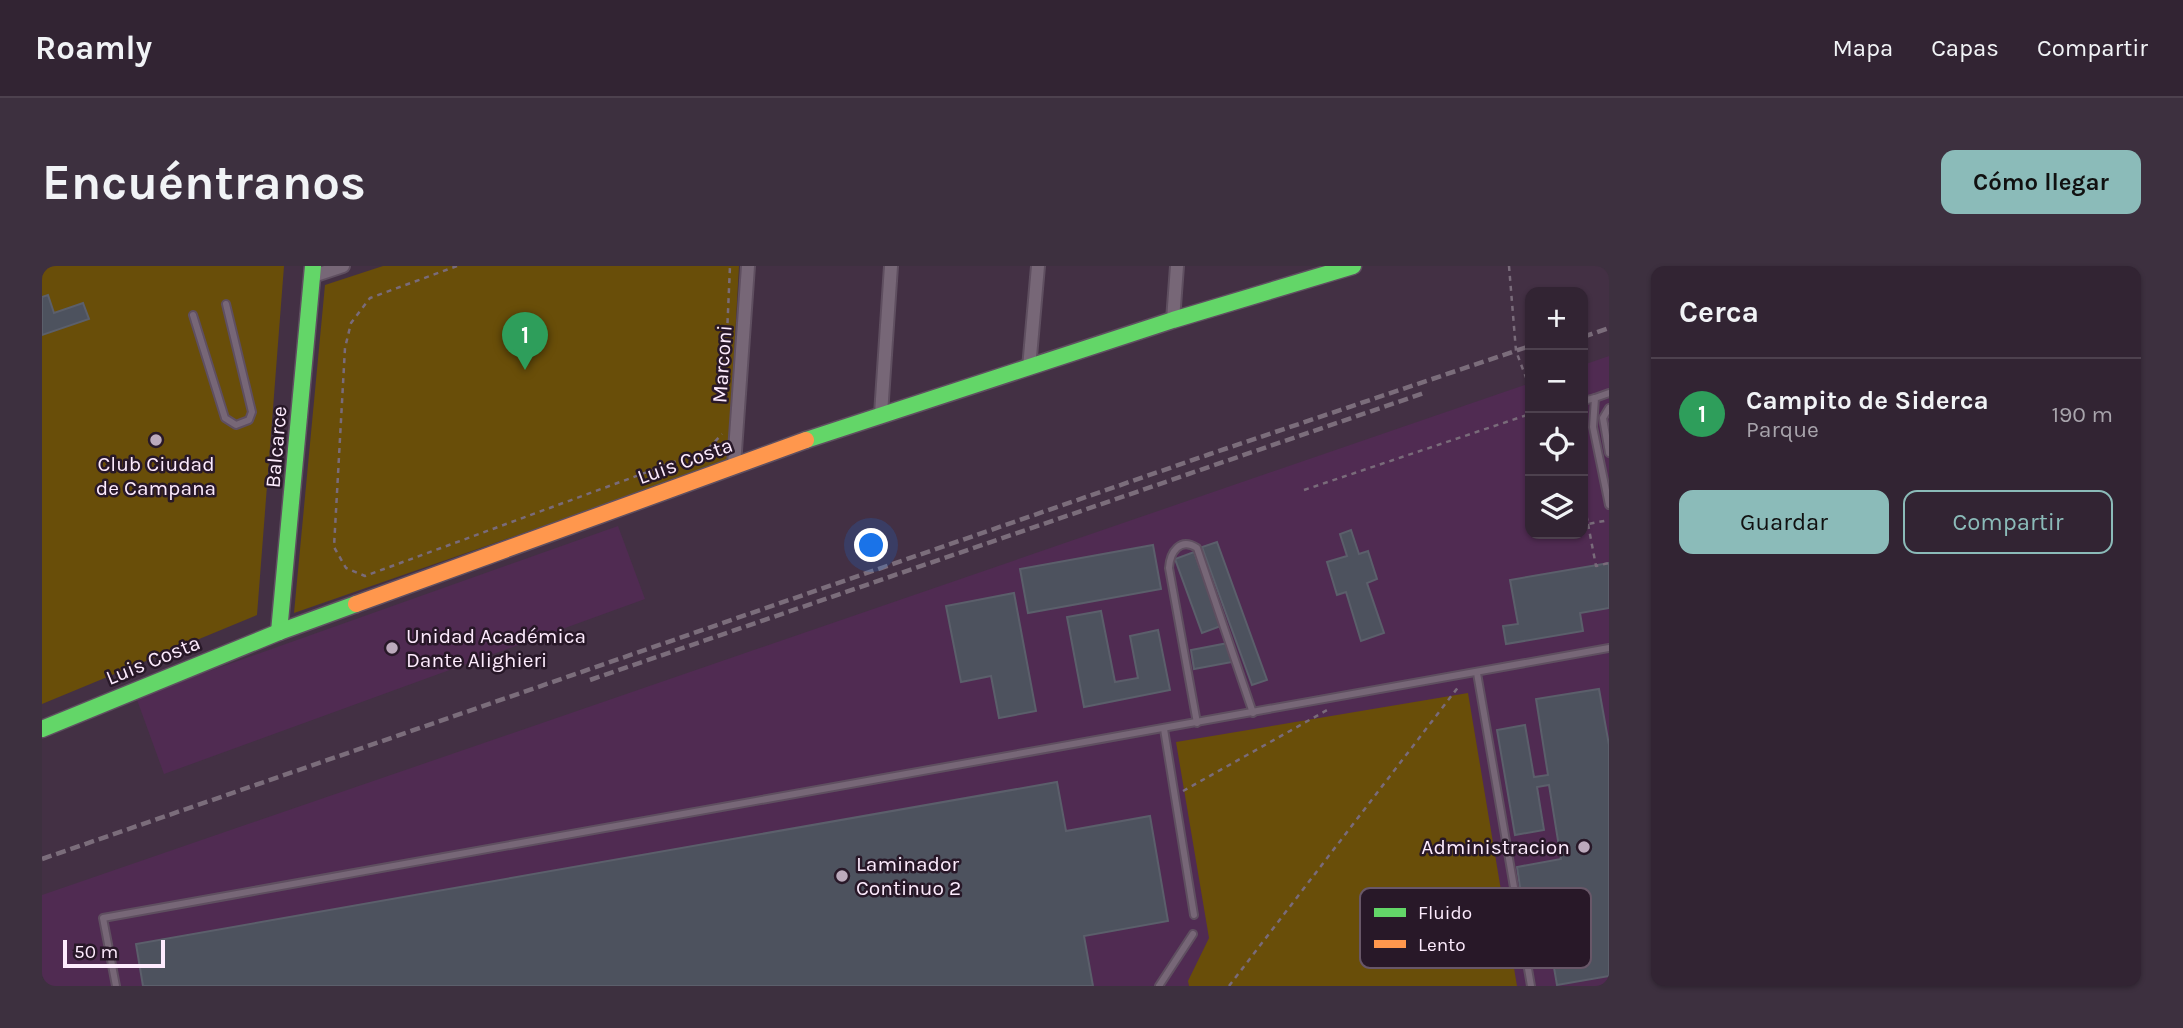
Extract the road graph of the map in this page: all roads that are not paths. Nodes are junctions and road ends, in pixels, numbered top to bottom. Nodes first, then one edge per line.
1 (342, 266) edge
2 (748, 266) edge
3 (891, 266) edge
4 (1038, 266) edge
5 (1177, 266) edge
6 (1353, 266) edge
7 (313, 271) edge
8 (1320, 272) edge
9 (226, 304) dead end
10 (193, 315) dead end
11 (1173, 320) junction
12 (1029, 368) junction
13 (1609, 393) edge
14 (1595, 398) junction
15 (1588, 400) edge
16 (1609, 408) edge
17 (881, 414) junction
18 (1609, 453) edge
19 (734, 466) junction
20 (1609, 505) edge
21 (279, 632) junction
22 (1609, 648) edge
23 (1477, 673) junction
24 (1253, 713) junction
25 (1197, 723) junction
26 (42, 729) edge
27 (1164, 729) junction
28 (1514, 888) edge
29 (1194, 915) dead end
30 (1193, 934) dead end
31 (1528, 968) edge
32 (116, 986) edge
33 (1159, 986) edge
34 (1531, 986) edge

1 - 7 street
2 - 19 street, Marconi
3 - 17 street
4 - 12 street
5 - 11 street
6 - 8 street, Luis Costa
7 - 21 street, Balcarce
8 - 11 street, Luis Costa
9 - 10 lane
11 - 12 street, Luis Costa
12 - 17 street, Luis Costa
13 - 14 lane
14 - 15 lane
14 - 20 lane
16 - 18 lane
17 - 19 street, Luis Costa
19 - 21 street, Luis Costa
21 - 26 street, Luis Costa
22 - 23 lane
23 - 24 lane
23 - 28 lane
24 - 25 lane
24 - 25 lane
25 - 27 lane
27 - 29 lane
27 - 32 lane
30 - 33 lane
31 - 34 lane

